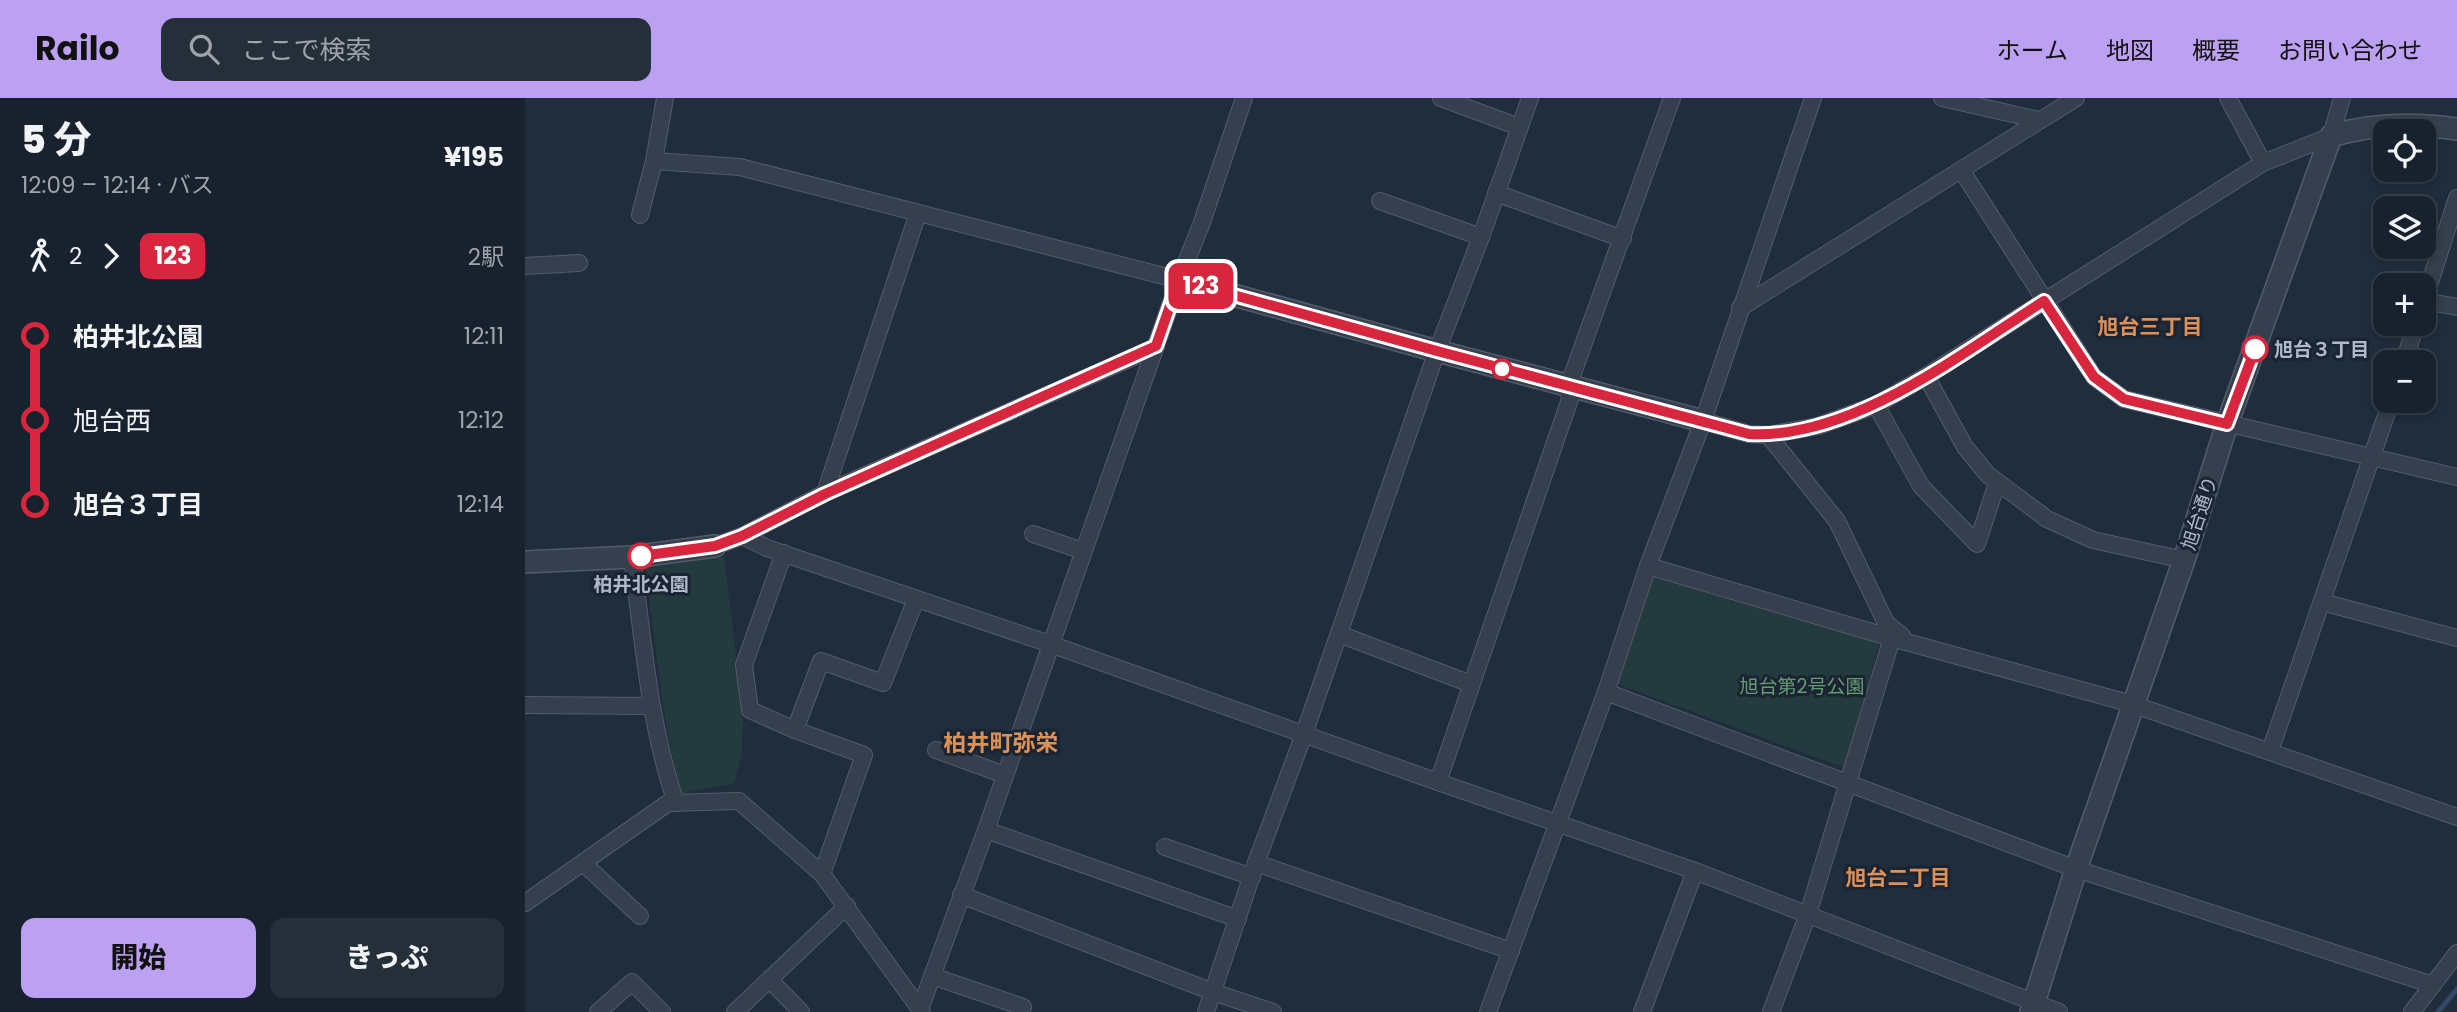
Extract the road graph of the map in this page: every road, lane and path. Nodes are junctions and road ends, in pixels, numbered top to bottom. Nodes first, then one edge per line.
1 (665, 98) edge
2 (1244, 98) edge
3 (1441, 98) edge
4 (1530, 98) edge
5 (1672, 98) edge
6 (1812, 98) edge
7 (1942, 98) edge
8 (2076, 98) edge
9 (2228, 98) edge
10 (2342, 98) edge
11 (2039, 120) junction
12 (1519, 127) junction
13 (2457, 129) edge
14 (2331, 136) junction
15 (655, 161) junction
16 (2263, 163) junction
17 (1962, 171) junction
18 (1496, 193) junction
19 (2457, 198) edge
20 (1380, 201) dead end
21 (918, 213) junction
22 (640, 215) dead end
23 (1481, 237) junction
24 (1623, 239) junction
25 (579, 263) dead end
26 (525, 266) edge
27 (2433, 273) edge
28 (1179, 280) junction
29 (2044, 301) junction
30 (2436, 303) edge
31 (2457, 307) edge
32 (1740, 308) junction
33 (1156, 346) junction
34 (1437, 351) junction
35 (1926, 376) junction
36 (1568, 387) junction
37 (1876, 405) junction
38 (2387, 413) edge
39 (1703, 421) junction
40 (2227, 424) junction
41 (1768, 435) junction
42 (2372, 459) junction
43 (2457, 477) edge
44 (1997, 483) junction
45 (825, 494) junction
46 (1033, 534) dead end
47 (742, 536) junction
48 (715, 546) joint
49 (1083, 551) junction
50 (783, 553) junction
51 (632, 557) junction
52 (2184, 560) junction
53 (525, 562) edge
54 (1648, 566) junction
55 (916, 599) junction
56 (2322, 602) junction
57 (1339, 634) junction
58 (2457, 638) edge
59 (1899, 639) junction
60 (1050, 644) junction
61 (1471, 684) junction
62 (1606, 692) junction
63 (2132, 704) junction
64 (525, 705) edge
65 (652, 706) junction
66 (795, 730) junction
67 (1304, 734) junction
68 (936, 750) dead end
69 (2270, 751) junction
70 (1005, 775) junction
71 (1438, 782) junction
72 (1850, 783) junction
73 (676, 803) junction
74 (2457, 817) edge
75 (1558, 824) junction
76 (986, 830) junction
77 (1165, 847) dead end
78 (583, 863) junction
79 (2076, 869) junction
80 (1254, 870) junction
81 (1695, 871) junction
82 (822, 874) junction
83 (961, 895) junction
84 (525, 904) edge
85 (847, 906) junction
86 (1808, 914) junction
87 (640, 916) dead end
88 (1238, 919) junction
89 (1511, 951) junction
90 (2457, 953) edge
91 (932, 976) junction
92 (770, 980) junction
93 (2433, 985) junction
94 (1213, 992) junction
95 (2032, 1007) edge
96 (921, 1010) edge
97 (598, 1012) edge
98 (663, 1012) edge
99 (735, 1012) edge
100 (801, 1012) edge
101 (1021, 1012) edge
102 (1206, 1012) edge
103 (1273, 1012) edge
104 (1488, 1012) edge
105 (1642, 1012) edge
106 (1771, 1012) edge
107 (2059, 1012) edge
108 (2412, 1012) edge

1 - 15 street
2 - 28 street
3 - 12 street
4 - 12 street
5 - 24 street
6 - 32 street
7 - 11 street
8 - 11 street
9 - 16 street
10 - 14 street
11 - 17 street
12 - 18 street
13 - 14 street
14 - 16 street
14 - 40 street, 旭台通り
15 - 21 street
15 - 22 street
16 - 29 street
17 - 29 street
17 - 32 street
18 - 23 street
18 - 24 street
19 - 27 street
20 - 23 street
21 - 28 street
21 - 45 street
23 - 34 street
24 - 36 street
25 - 26 street
28 - 33 street
28 - 34 street
29 - 35 street
29 - 40 street
30 - 31 street
32 - 39 street
33 - 45 street
33 - 49 street
34 - 36 street
34 - 57 street
35 - 37 street
35 - 44 street
36 - 39 street
36 - 61 street
37 - 41 street
37 - 44 street
38 - 42 street
39 - 41 street
39 - 54 street
40 - 42 street
40 - 52 street, 旭台通り
41 - 59 street
42 - 43 street
42 - 56 street
44 - 52 street
45 - 47 street
46 - 49 street
47 - 48 street
47 - 50 street
48 - 51 street
49 - 60 street
50 - 55 street
50 - 66 street
51 - 53 street
51 - 65 street
52 - 63 street, 旭台通り
54 - 59 street
54 - 62 street
55 - 60 street
55 - 66 street
56 - 58 street
56 - 69 street
57 - 61 street
57 - 67 street
59 - 63 street
59 - 72 street
60 - 67 street
60 - 70 street
61 - 71 street
62 - 72 street
62 - 75 street
63 - 69 street
63 - 79 street, 旭台通り
64 - 65 street
65 - 73 street
66 - 82 street
67 - 71 street
67 - 80 street
68 - 70 street
69 - 74 street
70 - 76 street
71 - 75 street
72 - 79 street
72 - 86 street
73 - 78 street
73 - 82 street
75 - 81 street
75 - 89 street
76 - 83 street
76 - 88 street
77 - 80 street
78 - 84 street
78 - 87 street
79 - 93 street
79 - 95 street, 旭台通り
80 - 88 street
80 - 89 street
81 - 86 street
81 - 105 street
82 - 85 street
83 - 91 street
83 - 94 street
85 - 92 street
85 - 96 street
86 - 95 street
86 - 106 street
88 - 94 street
89 - 104 street
90 - 93 street
91 - 96 street
91 - 101 street
92 - 99 street
92 - 100 street
93 - 108 street
94 - 102 street
94 - 103 street
95 - 107 street
97 - 98 street

